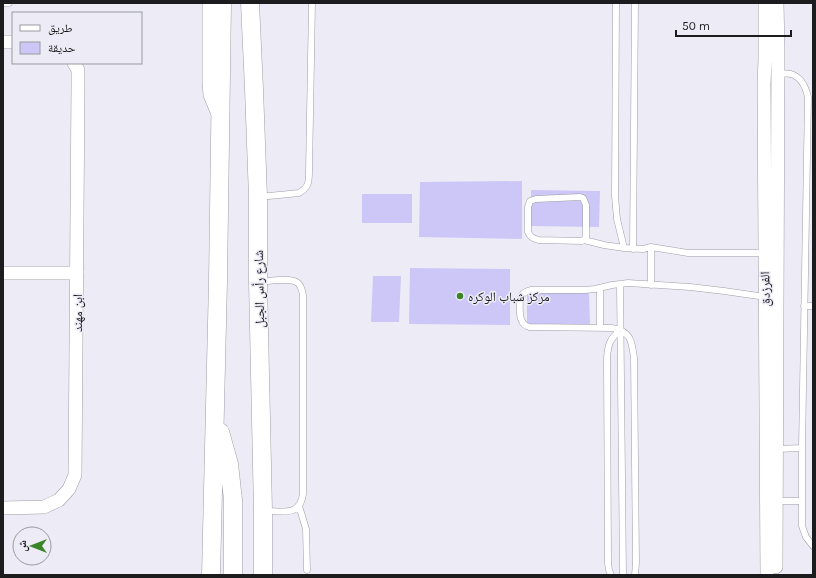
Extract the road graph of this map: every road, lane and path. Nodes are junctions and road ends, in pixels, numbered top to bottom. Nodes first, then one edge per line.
1 (3, 3) edge
2 (9, 3) edge
3 (209, 3) edge
4 (222, 3) edge
5 (250, 3) edge
6 (312, 3) edge
7 (616, 3) edge
8 (635, 3) edge
9 (765, 3) edge
10 (777, 3) edge
11 (75, 64) edge
12 (777, 74) junction
13 (221, 120) junction
14 (258, 197) junction
15 (584, 240) junction
16 (651, 247) junction
17 (624, 248) junction
18 (632, 249) junction
19 (765, 253) junction
20 (3, 273) edge
21 (77, 273) junction
22 (258, 282) junction
23 (620, 284) junction
24 (651, 285) junction
25 (600, 288) junction
26 (766, 297) junction
27 (804, 306) junction
28 (813, 306) edge
29 (600, 328) junction
30 (621, 330) junction
31 (215, 414) junction
32 (802, 448) junction
33 (776, 449) junction
34 (776, 501) junction
35 (802, 501) junction
36 (299, 506) junction
37 (3, 508) edge
38 (263, 511) junction
39 (813, 546) edge
40 (307, 570) dead end
41 (211, 575) edge
42 (233, 575) edge
43 (263, 575) edge
44 (611, 575) edge
45 (624, 575) edge
46 (635, 575) edge
47 (767, 575) edge
48 (776, 575) edge

1 - 2 lane
3 - 13 street
4 - 13 main road
5 - 14 main road, شارع رأس الجبل
6 - 14 lane
7 - 17 lane
8 - 18 lane
9 - 19 street, الفرزدق
10 - 12 street, الفرزدق
11 - 21 street, ابن مهند
12 - 27 lane
12 - 33 street, الفرزدق
13 - 31 main road
14 - 22 main road, شارع رأس الجبل
15 - 15 lane
15 - 17 lane
16 - 18 lane
16 - 19 lane
16 - 24 lane
17 - 18 lane
19 - 26 street, الفرزدق
20 - 21 street
21 - 37 street, ابن مهند
22 - 36 lane
22 - 38 main road, شارع رأس الجبل
23 - 24 lane
23 - 25 lane
23 - 30 lane
24 - 26 lane
25 - 29 lane
25 - 29 lane
26 - 47 street, الفرزدق
27 - 28 lane
27 - 32 lane
29 - 30 lane
30 - 44 lane
30 - 45 lane
30 - 46 lane
31 - 41 main road
31 - 42 main road
32 - 33 lane
32 - 35 lane
33 - 34 street, الفرزدق
34 - 35 lane
34 - 48 street, الفرزدق
35 - 39 lane
36 - 38 lane
36 - 40 lane
38 - 43 main road, شارع رأس الجبل

